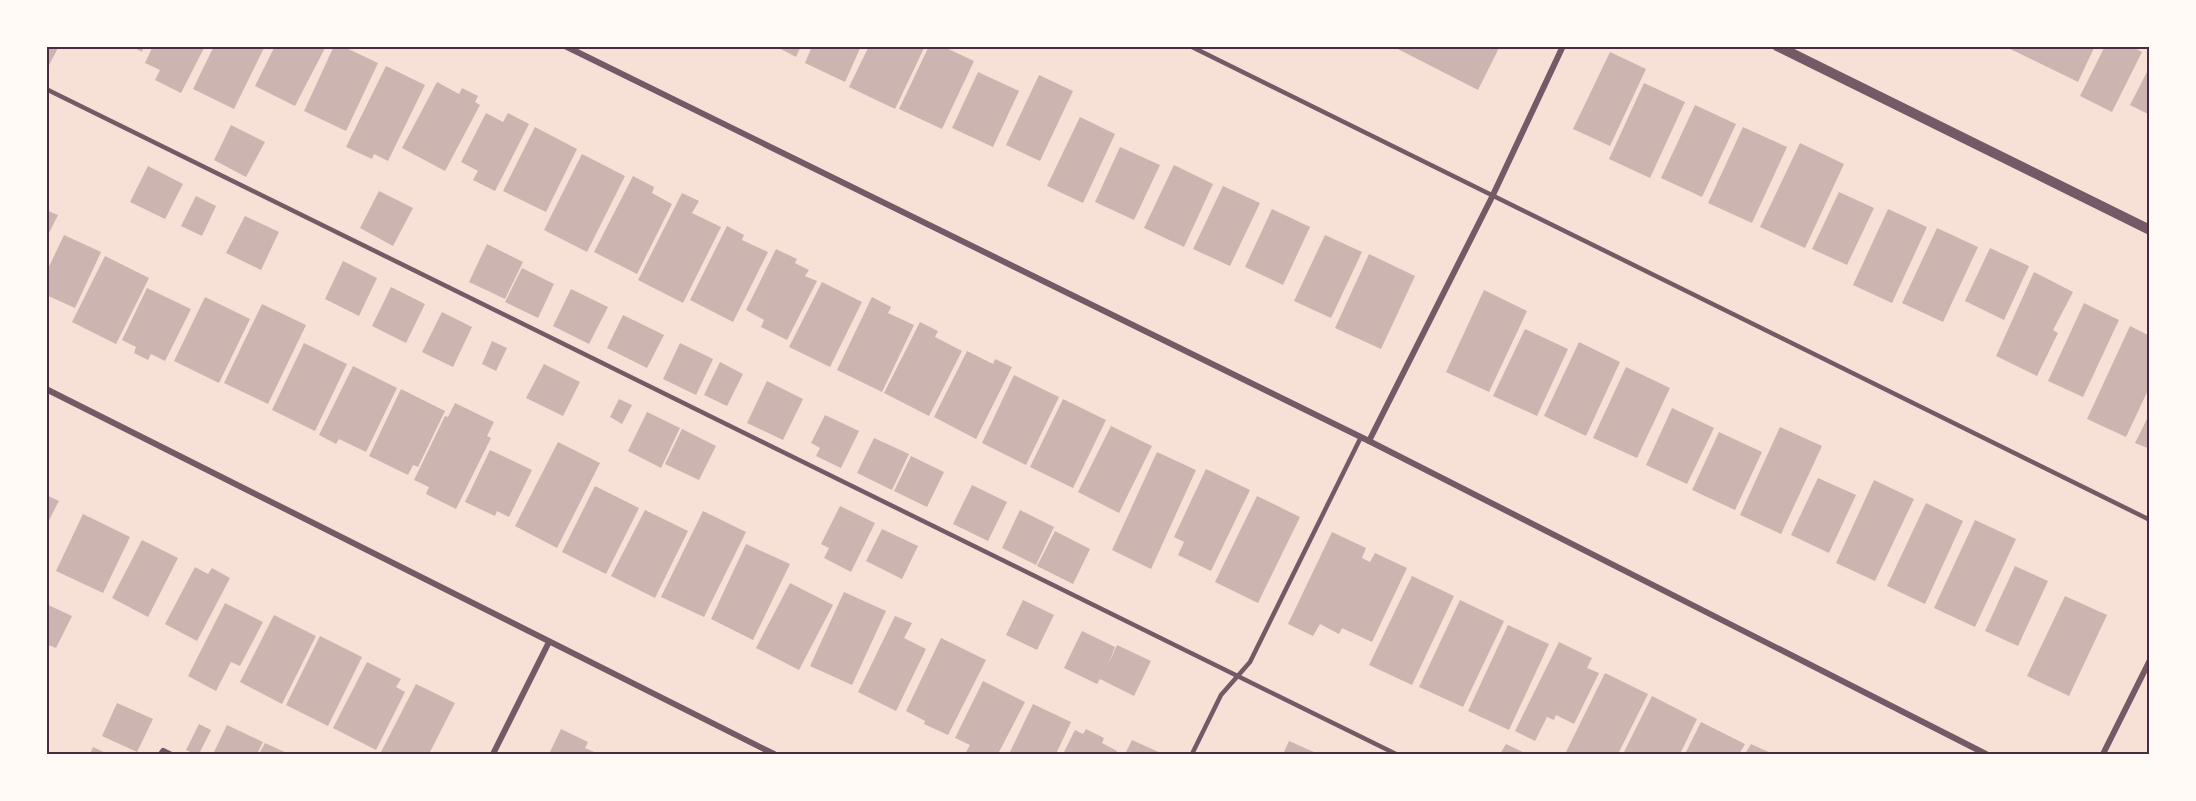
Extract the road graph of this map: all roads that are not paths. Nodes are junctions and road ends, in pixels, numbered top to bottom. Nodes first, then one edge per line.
1 (565, 46) edge
2 (1190, 46) edge
3 (1563, 46) edge
4 (1777, 46) edge
5 (46, 88) edge
6 (1492, 197) junction
7 (2150, 230) edge
8 (46, 389) edge
9 (1361, 437) junction
10 (1369, 441) junction
11 (2150, 520) edge
12 (549, 642) junction
13 (2150, 660) edge
14 (1237, 677) junction
15 (160, 754) edge
16 (171, 754) edge
17 (493, 754) edge
18 (774, 754) edge
19 (1192, 754) edge
20 (1396, 754) edge
21 (1986, 754) edge
22 (2103, 754) edge

1 - 9 street
2 - 6 lane
3 - 6 street
4 - 7 street
5 - 14 lane
6 - 10 street
6 - 11 lane
8 - 12 street
9 - 10 street
9 - 14 lane
10 - 21 street
12 - 17 street
12 - 18 street
13 - 22 street
14 - 19 lane
14 - 20 lane
15 - 16 lane

